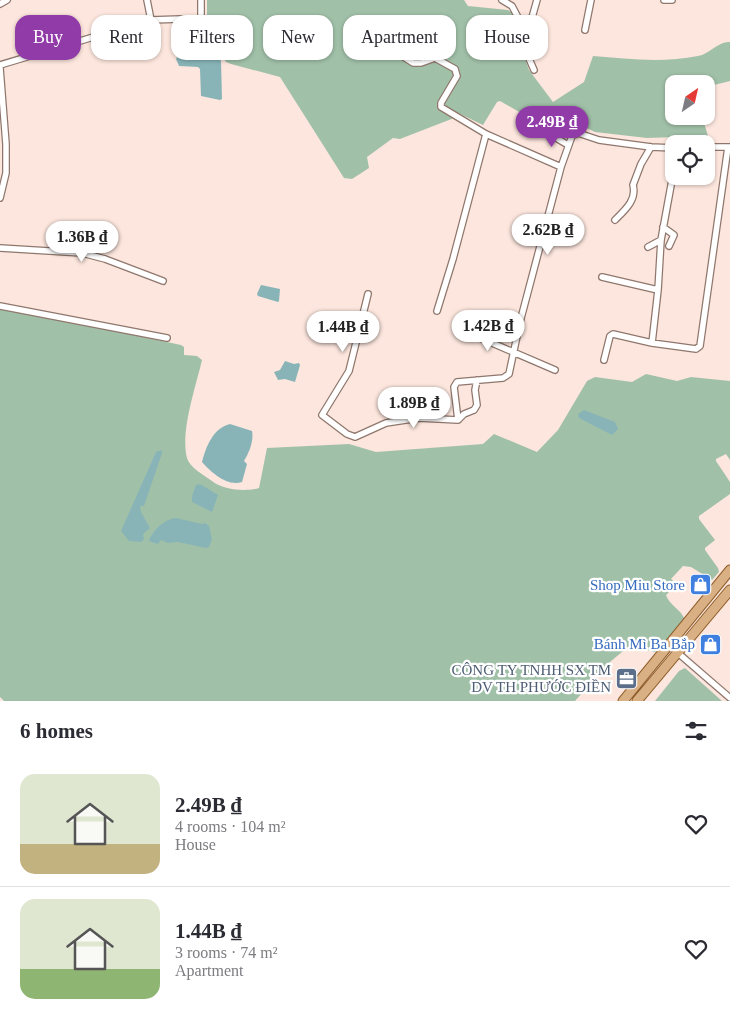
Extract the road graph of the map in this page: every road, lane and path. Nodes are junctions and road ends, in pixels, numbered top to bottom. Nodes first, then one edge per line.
1 (7, 0) edge
2 (147, 0) edge
3 (201, 0) edge
4 (502, 0) edge
5 (537, 0) edge
6 (592, 0) edge
7 (664, 0) edge
8 (672, 0) edge
9 (0, 4) edge
10 (150, 15) edge
11 (201, 15) edge
12 (517, 15) edge
13 (532, 15) edge
14 (585, 30) dead end
15 (91, 38) edge
16 (408, 60) edge
17 (429, 60) edge
18 (439, 60) edge
19 (530, 60) edge
20 (0, 66) edge
21 (534, 70) dead end
22 (1, 77) edge
23 (2, 123) edge
24 (546, 132) dead end
25 (486, 134) junction
26 (568, 145) junction
27 (651, 147) junction
28 (715, 147) edge
29 (729, 147) edge
30 (665, 148) edge
31 (560, 167) junction
32 (671, 185) edge
33 (0, 198) edge
34 (615, 220) dead end
35 (663, 227) junction
36 (661, 240) junction
37 (669, 246) dead end
38 (648, 247) dead end
39 (0, 248) edge
40 (602, 277) dead end
41 (163, 281) dead end
42 (658, 290) junction
43 (368, 294) dead end
44 (0, 306) edge
45 (437, 311) dead end
46 (470, 334) dead end
47 (168, 338) dead end
48 (652, 342) junction
49 (513, 352) junction
50 (604, 360) dead end
51 (555, 370) dead end
52 (476, 380) junction
53 (458, 420) junction
54 (730, 570) edge
55 (730, 590) edge
56 (676, 655) junction
57 (730, 698) edge
58 (623, 701) edge
59 (637, 701) edge

1 - 9 street
2 - 10 street
3 - 11 street
4 - 12 street
5 - 13 street
6 - 14 street
7 - 8 street
15 - 20 street
16 - 17 street
18 - 25 street
19 - 21 street
20 - 22 street
22 - 23 street
23 - 33 street
24 - 26 street
25 - 31 street
25 - 45 street
26 - 27 street
26 - 31 street
27 - 30 street
27 - 34 street
28 - 29 street
29 - 48 street
31 - 49 street
32 - 35 street
35 - 36 street
35 - 37 street
36 - 38 street
36 - 42 street
39 - 41 street
40 - 42 street
42 - 48 street
43 - 53 street
44 - 47 street
46 - 49 street
48 - 50 street
49 - 51 street
49 - 52 street
52 - 53 street
52 - 53 street
54 - 58 main road
55 - 56 main road
56 - 57 street
56 - 59 main road

